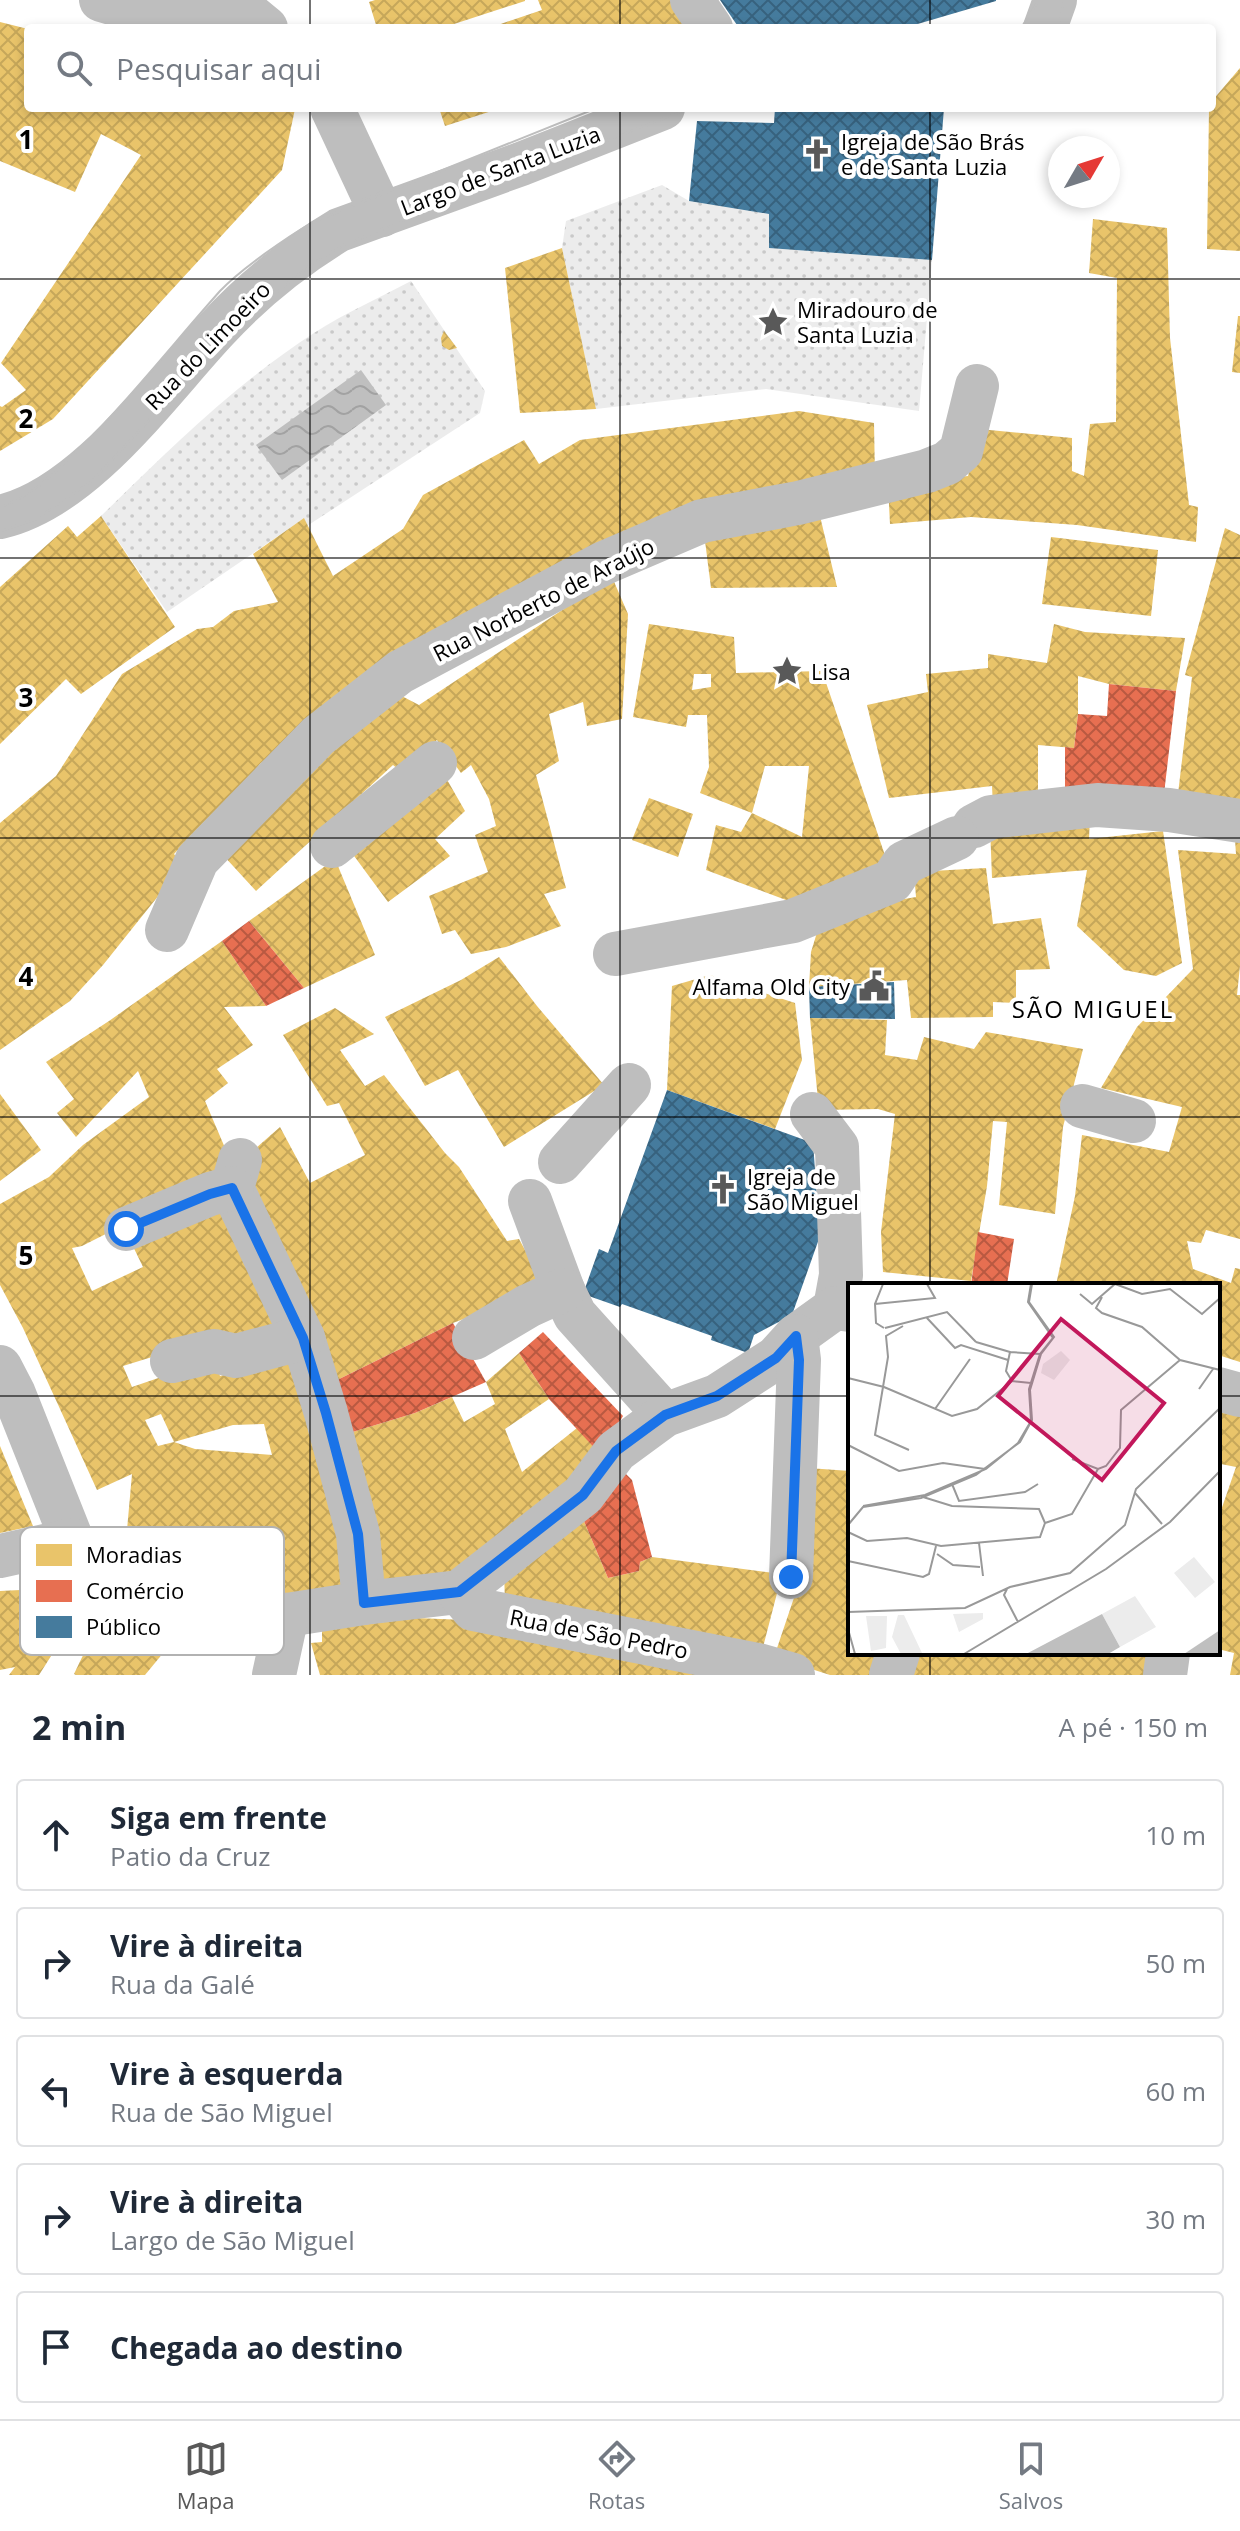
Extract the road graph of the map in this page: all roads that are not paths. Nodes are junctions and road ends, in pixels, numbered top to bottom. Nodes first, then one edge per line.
1 (101, 0) edge
2 (692, 0) edge
3 (1055, 0) edge
4 (256, 14) edge
5 (708, 24) edge
6 (1046, 24) edge
7 (334, 112) edge
8 (652, 112) edge
9 (382, 215) junction
10 (977, 386) dead end
11 (0, 517) edge
12 (435, 763) dead end
13 (1240, 821) edge
14 (332, 846) dead end
15 (167, 930) dead end
16 (615, 954) dead end
17 (629, 1085) dead end
18 (1082, 1106) dead end
19 (812, 1114) dead end
20 (1134, 1121) dead end
21 (560, 1162) dead end
22 (530, 1201) dead end
23 (126, 1229) dead end
24 (563, 1290) junction
25 (843, 1309) edge
26 (796, 1336) junction
27 (303, 1338) junction
28 (474, 1338) dead end
29 (172, 1361) dead end
30 (0, 1367) edge
31 (1220, 1390) edge
32 (1240, 1395) edge
33 (665, 1415) junction
34 (67, 1527) edge
35 (20, 1552) edge
36 (0, 1556) edge
37 (791, 1577) dead end
38 (459, 1592) junction
39 (353, 1604) junction
40 (284, 1615) edge
41 (287, 1615) junction
42 (284, 1629) edge
43 (278, 1655) edge
44 (897, 1655) edge
45 (1168, 1655) edge
46 (274, 1675) edge
47 (793, 1675) edge
48 (891, 1675) edge
49 (1165, 1675) edge

1 - 4 street
2 - 5 street
3 - 6 street
7 - 9 street
8 - 9 street, Largo de Santa Luzia
9 - 11 street, Rua do Limoeiro
10 - 15 street, Rua Norberto de Araújo
12 - 14 street
13 - 16 street
17 - 21 street
18 - 20 street
19 - 25 street
22 - 24 street
23 - 27 street
24 - 28 street
24 - 33 street
25 - 26 street
26 - 33 street
26 - 37 street
27 - 29 street
27 - 39 street
30 - 34 street
31 - 32 street
33 - 38 street
35 - 36 street
38 - 39 street
38 - 47 street, Rua de São Pedro
39 - 41 street
40 - 41 street
41 - 42 street
43 - 46 street
44 - 48 street
45 - 49 street

